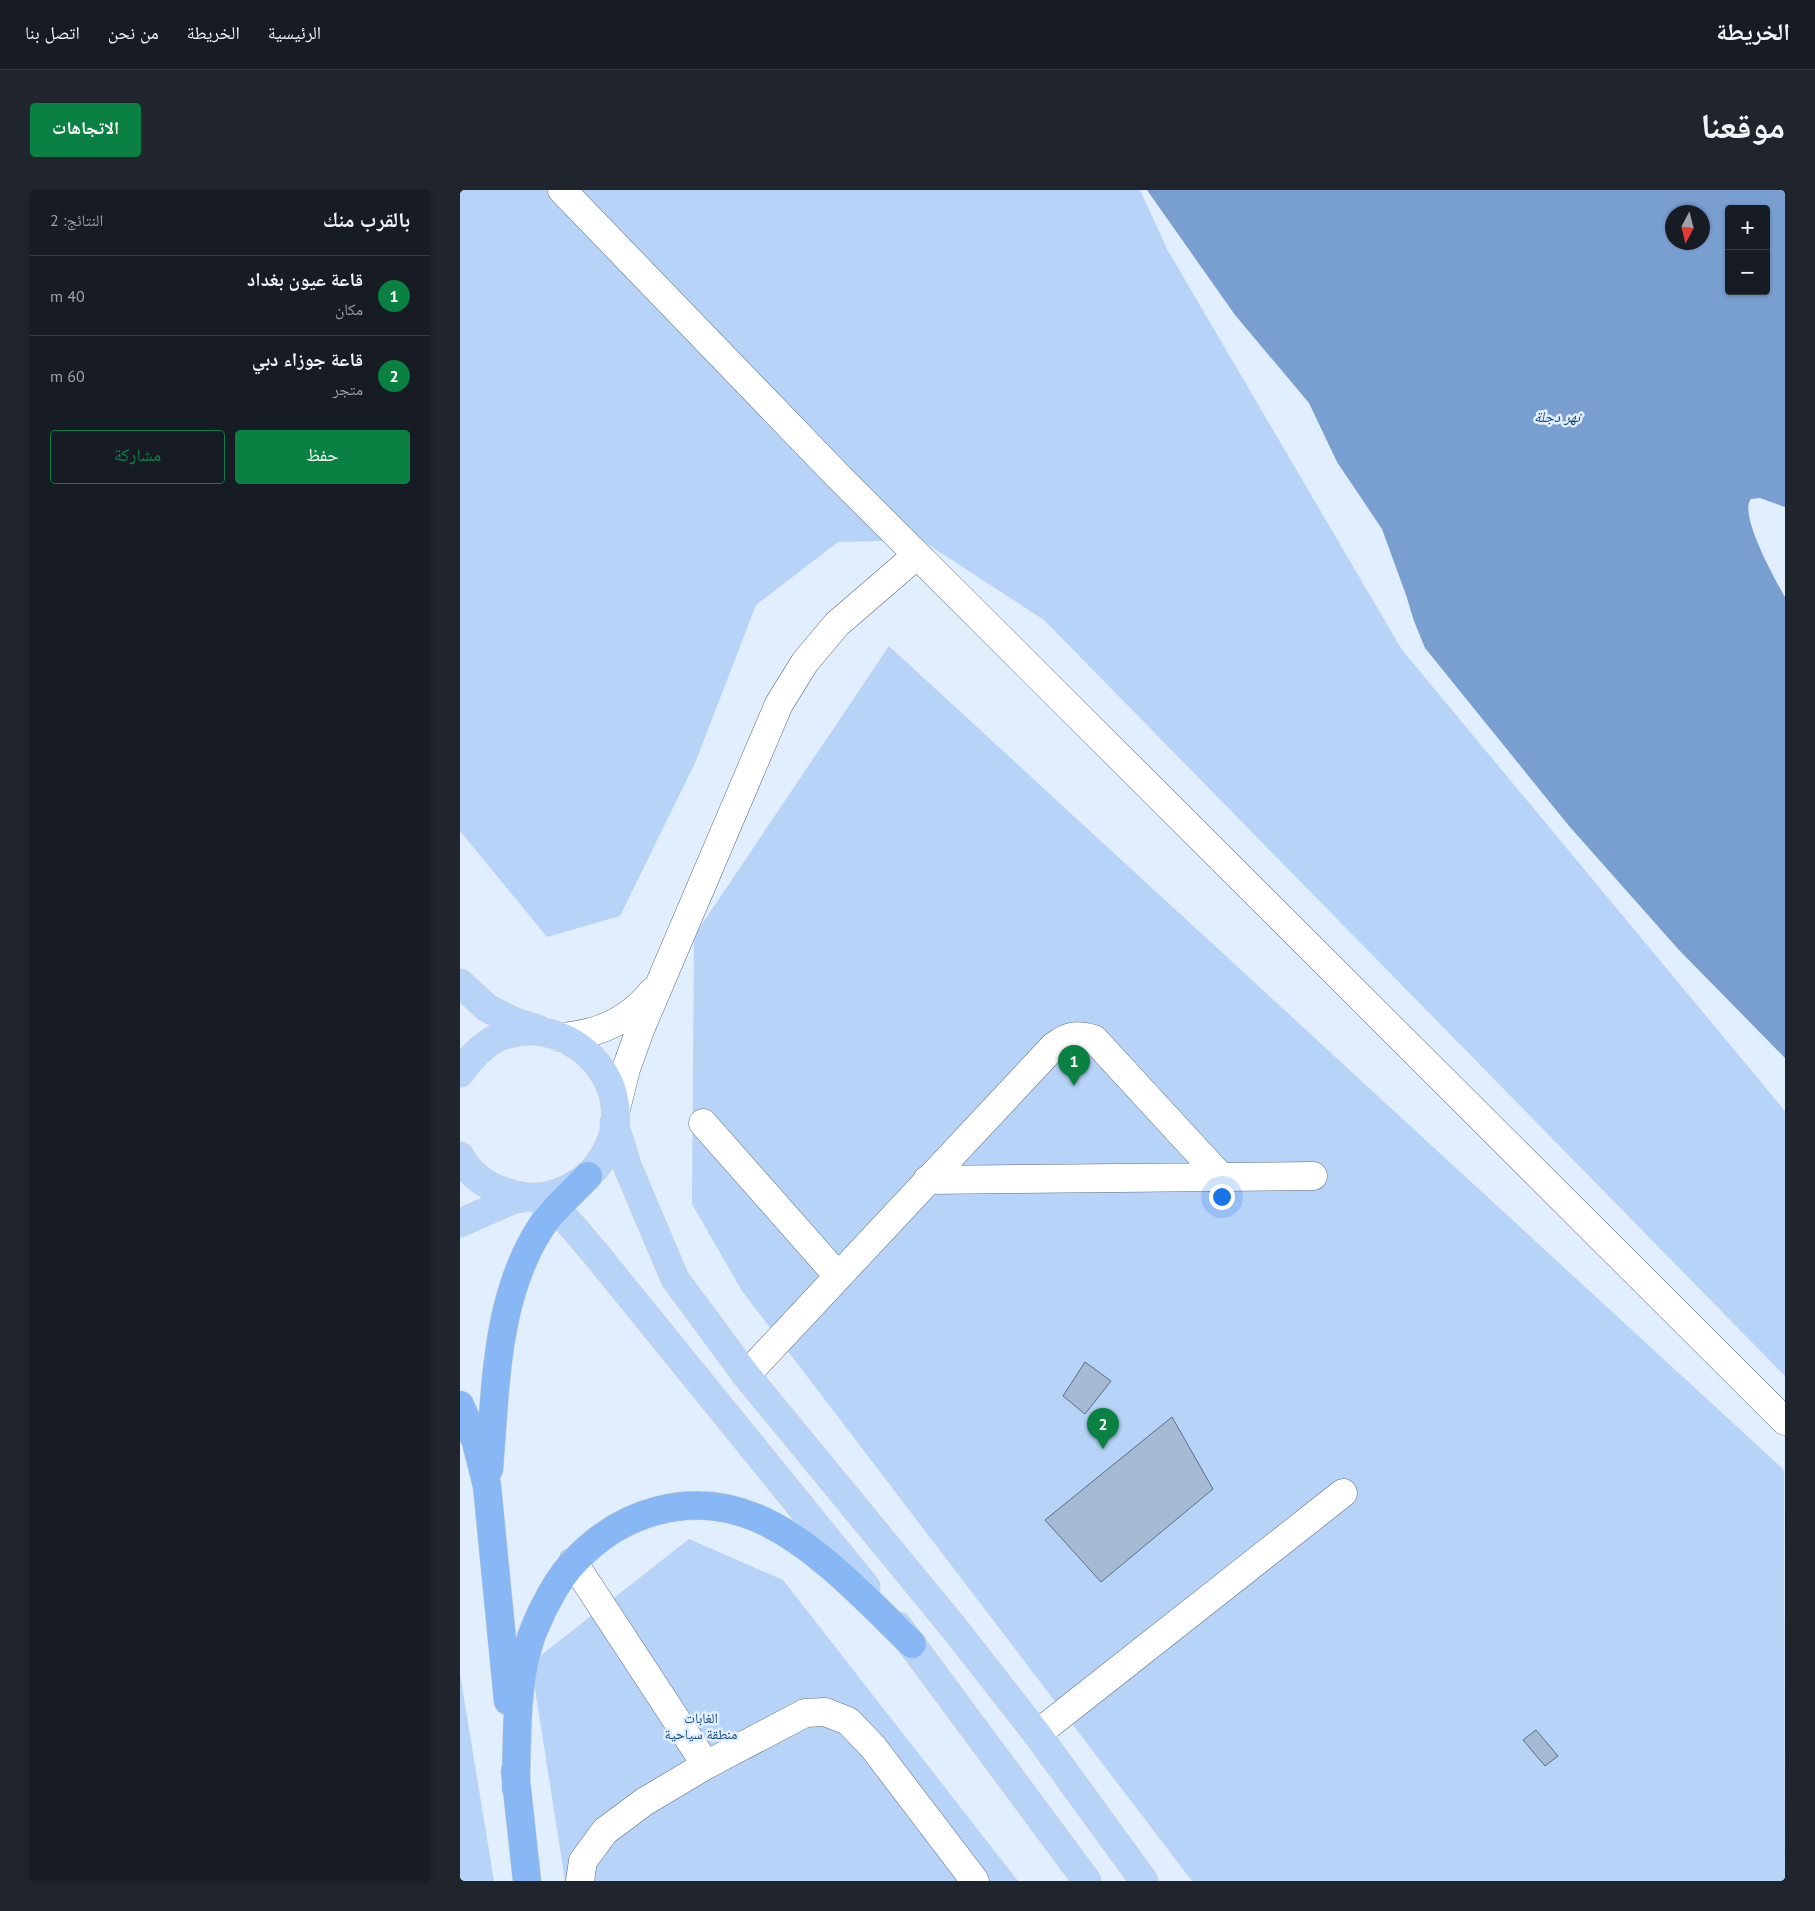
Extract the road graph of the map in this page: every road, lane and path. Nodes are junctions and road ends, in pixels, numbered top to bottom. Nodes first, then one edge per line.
1 (562, 190) edge
2 (917, 555) junction
3 (663, 977) junction
4 (460, 983) edge
5 (554, 1034) junction
6 (460, 1073) edge
7 (615, 1116) junction
8 (703, 1123) dead end
9 (460, 1156) edge
10 (588, 1176) joint
11 (1313, 1176) dead end
12 (1221, 1177) junction
13 (927, 1180) junction
14 (540, 1201) junction
15 (460, 1223) edge
16 (838, 1276) junction
17 (746, 1375) junction
18 (460, 1406) edge
19 (1785, 1421) edge
20 (488, 1486) junction
21 (1343, 1493) dead end
22 (573, 1562) junction
23 (912, 1644) junction
24 (1036, 1734) junction
25 (706, 1765) junction
26 (516, 1788) junction
27 (527, 1881) edge
28 (580, 1881) edge
29 (975, 1881) edge
30 (1087, 1881) edge
31 (1144, 1881) edge

1 - 2 street
2 - 3 street
2 - 19 street
3 - 5 street
3 - 7 street
4 - 5 main road
5 - 6 main road
5 - 7 main road
7 - 10 main road
7 - 17 main road
8 - 16 street
9 - 14 main road
10 - 14 highway
11 - 12 street
12 - 13 street
12 - 13 street
13 - 16 street
14 - 15 main road
14 - 20 highway
14 - 23 main road
16 - 17 street
17 - 24 main road
18 - 20 highway
20 - 26 highway
21 - 24 street
22 - 23 highway
22 - 25 street
22 - 26 highway
23 - 30 main road
24 - 31 main road
25 - 28 street
25 - 29 street
26 - 27 highway

